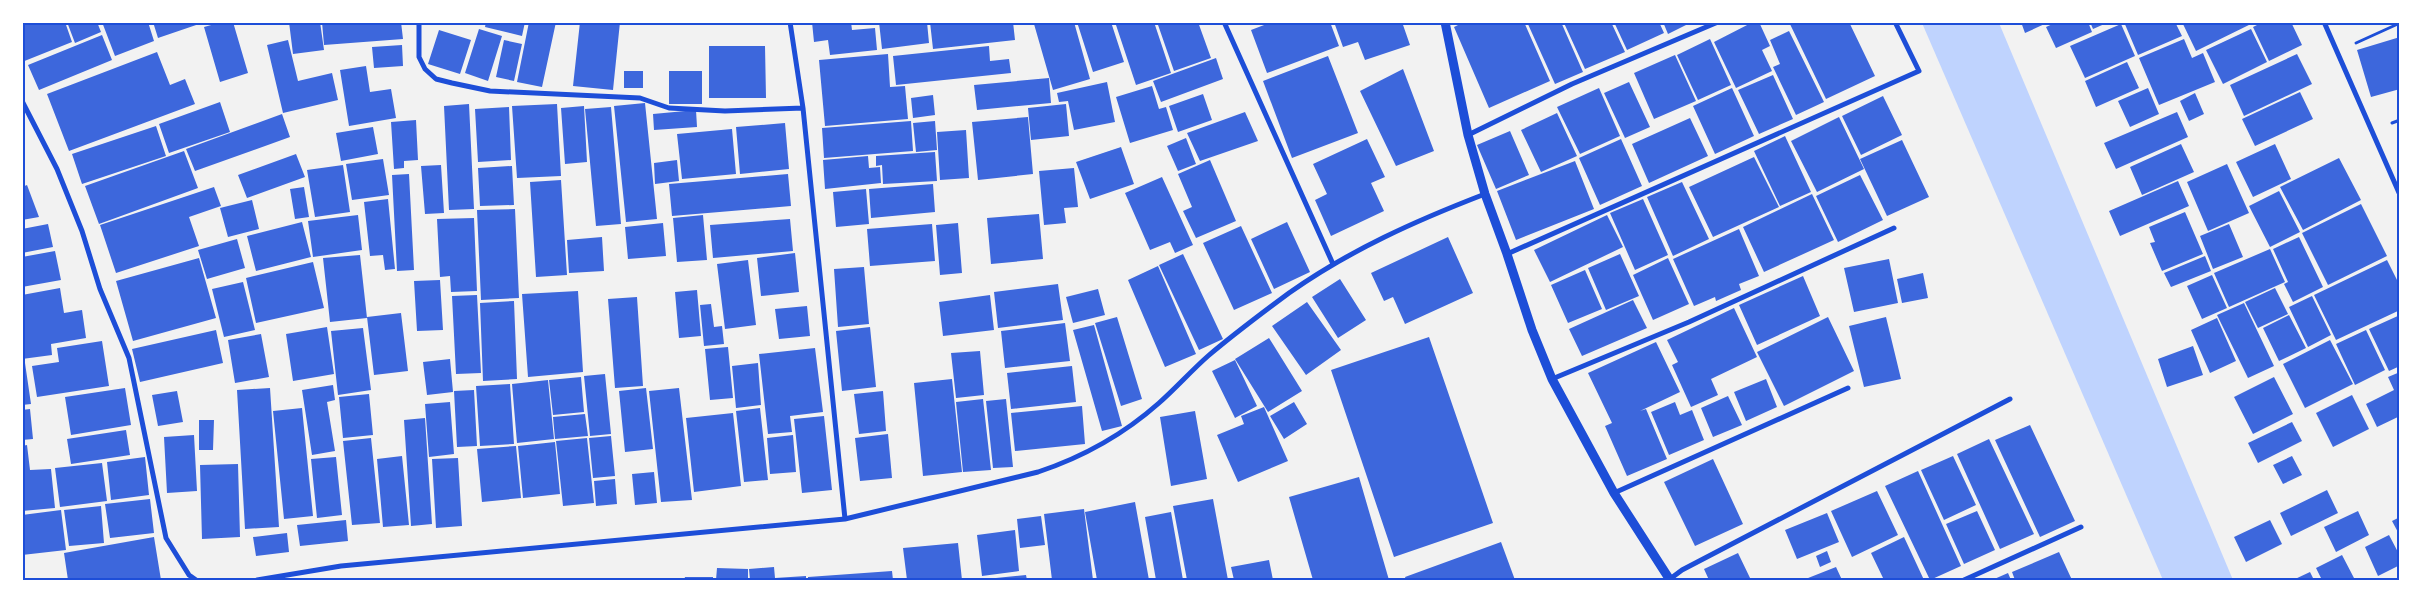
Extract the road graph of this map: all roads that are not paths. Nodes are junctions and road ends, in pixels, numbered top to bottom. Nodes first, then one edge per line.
1 (419, 22) edge
2 (790, 22) edge
3 (1224, 22) edge
4 (1444, 22) edge
5 (1718, 22) edge
6 (1895, 22) edge
7 (2324, 22) edge
8 (22, 101) edge
9 (802, 108) junction
10 (1468, 135) junction
11 (1485, 194) junction
12 (2400, 195) edge
13 (1894, 228) dead end
14 (1507, 254) junction
15 (1333, 264) junction
16 (1552, 379) junction
17 (1848, 388) dead end
18 (2010, 399) dead end
19 (1614, 493) junction
20 (845, 519) junction
21 (2081, 527) dead end
22 (196, 580) edge
23 (257, 580) edge
24 (1670, 580) edge
25 (1964, 580) edge

1 - 9 street
2 - 9 street
3 - 15 street
4 - 10 street
5 - 10 street
6 - 14 street
7 - 12 street
8 - 22 street
9 - 20 street
10 - 11 street
11 - 14 street
11 - 15 street
13 - 16 street
14 - 16 street
15 - 20 street
16 - 19 street
17 - 19 street
18 - 24 street
19 - 24 street
20 - 23 street
21 - 25 street

